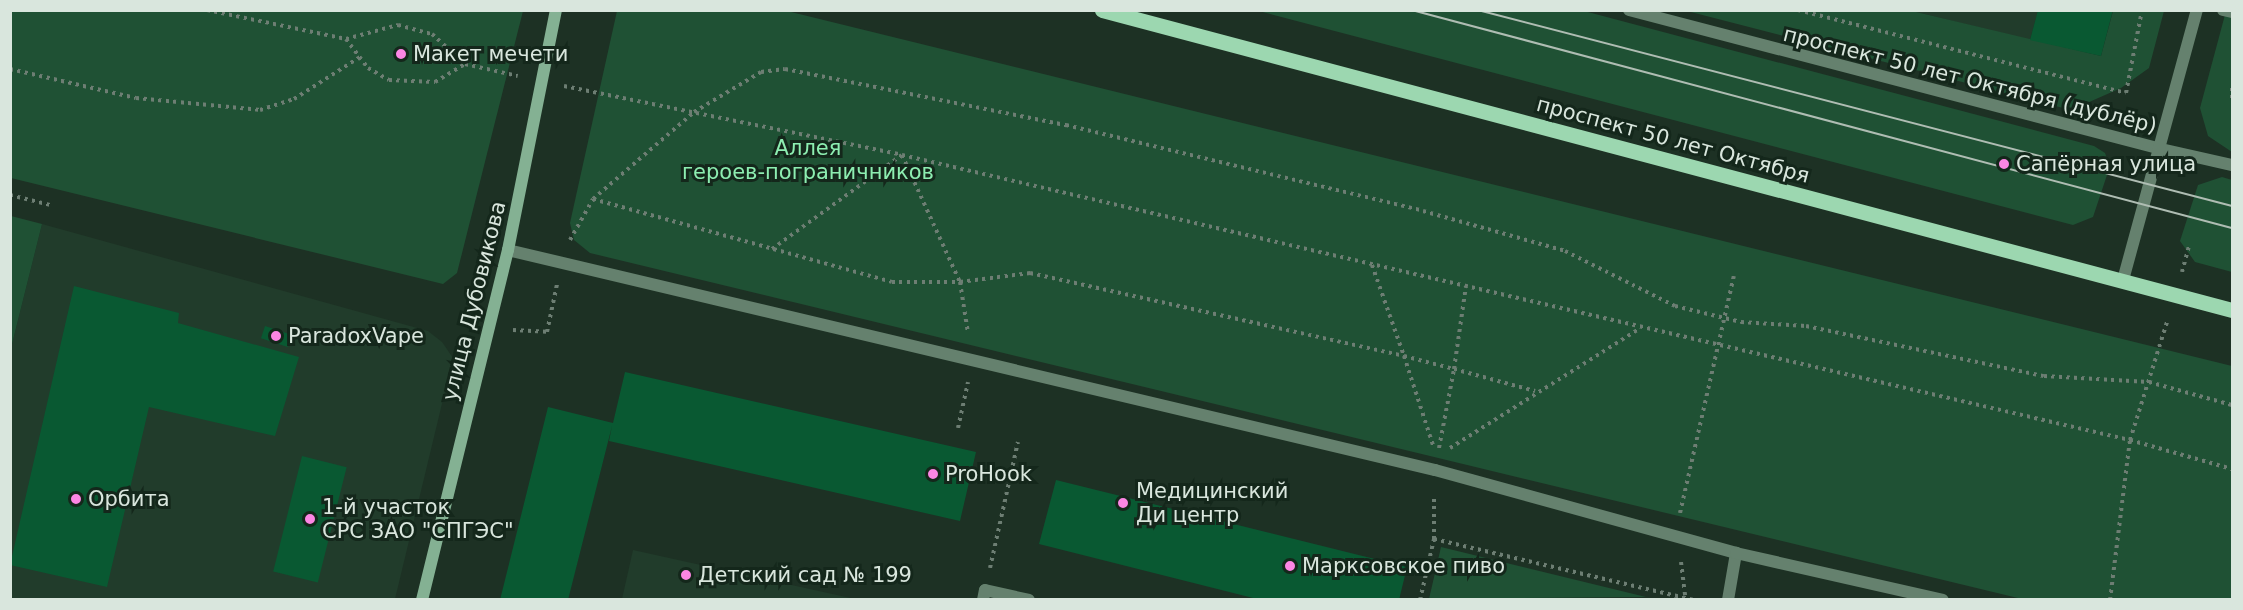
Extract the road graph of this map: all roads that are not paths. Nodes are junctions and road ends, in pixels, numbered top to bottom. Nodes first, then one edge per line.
1 (556, 10) edge
2 (1102, 10) edge
3 (1629, 10) edge
4 (2197, 10) edge
5 (2223, 10) edge
6 (2232, 12) edge
7 (2161, 149) junction
8 (2232, 165) edge
9 (508, 250) junction
10 (2123, 280) junction
11 (2232, 310) edge
12 (1736, 553) junction
13 (984, 595) edge
14 (422, 600) edge
15 (1029, 600) edge
16 (1728, 600) edge
17 (1943, 600) edge

1 - 9 street, улица Дубовикова
2 - 10 main road, проспект 50 лет Октября
3 - 7 street, проспект 50 лет Октября (дублёр)
4 - 7 street
5 - 6 street
7 - 8 street, проспект 50 лет Октября (дублёр)
7 - 10 street
9 - 12 street
9 - 14 street, улица Дубовикова
10 - 11 main road, проспект 50 лет Октября
12 - 16 street
12 - 17 street
13 - 15 street

